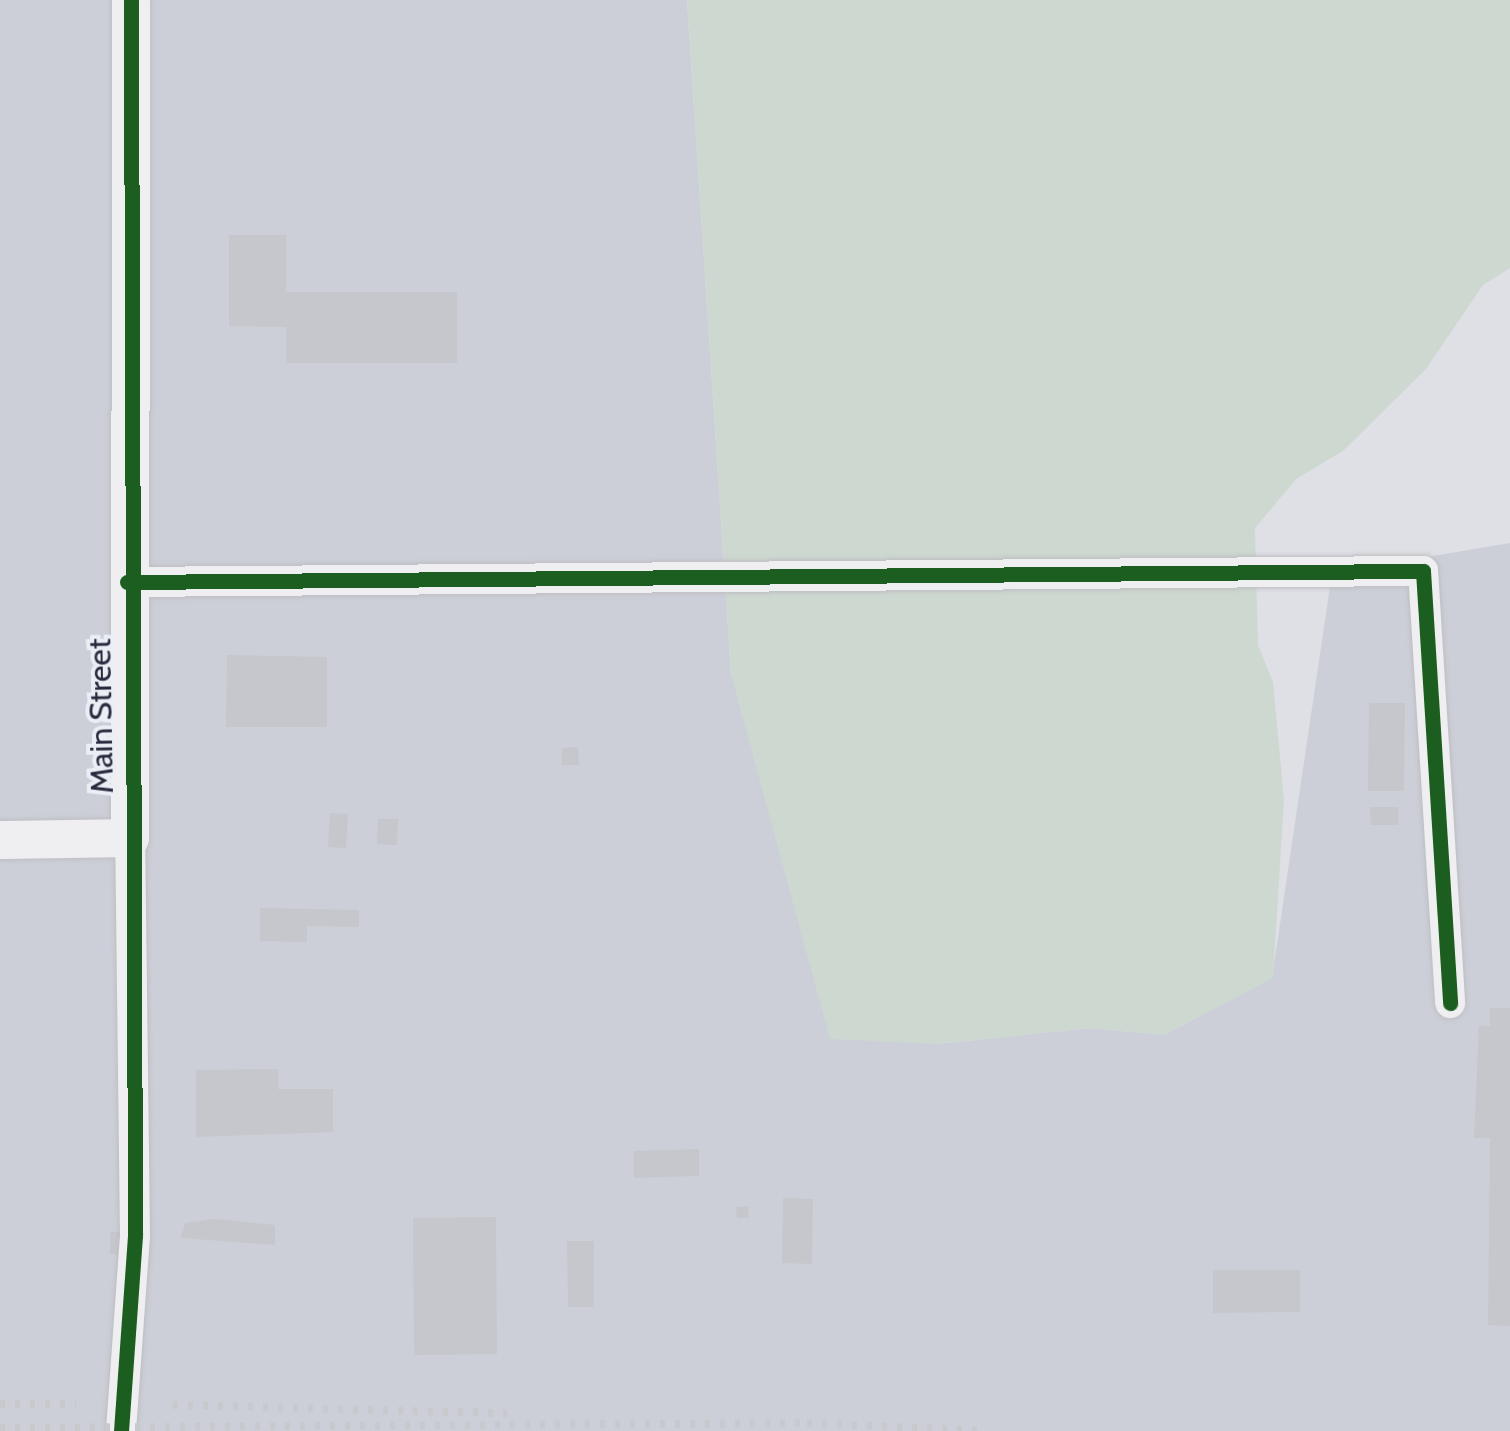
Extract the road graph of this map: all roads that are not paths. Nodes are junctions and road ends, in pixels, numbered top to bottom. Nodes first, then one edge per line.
1 (131, 0) edge
2 (126, 582) junction
3 (130, 838) junction
4 (0, 840) edge
5 (1450, 1002) dead end
6 (121, 1431) edge

1 - 2 street, Main Street
2 - 3 street, Main Street
2 - 5 street
3 - 4 street
3 - 6 street, Main Street

